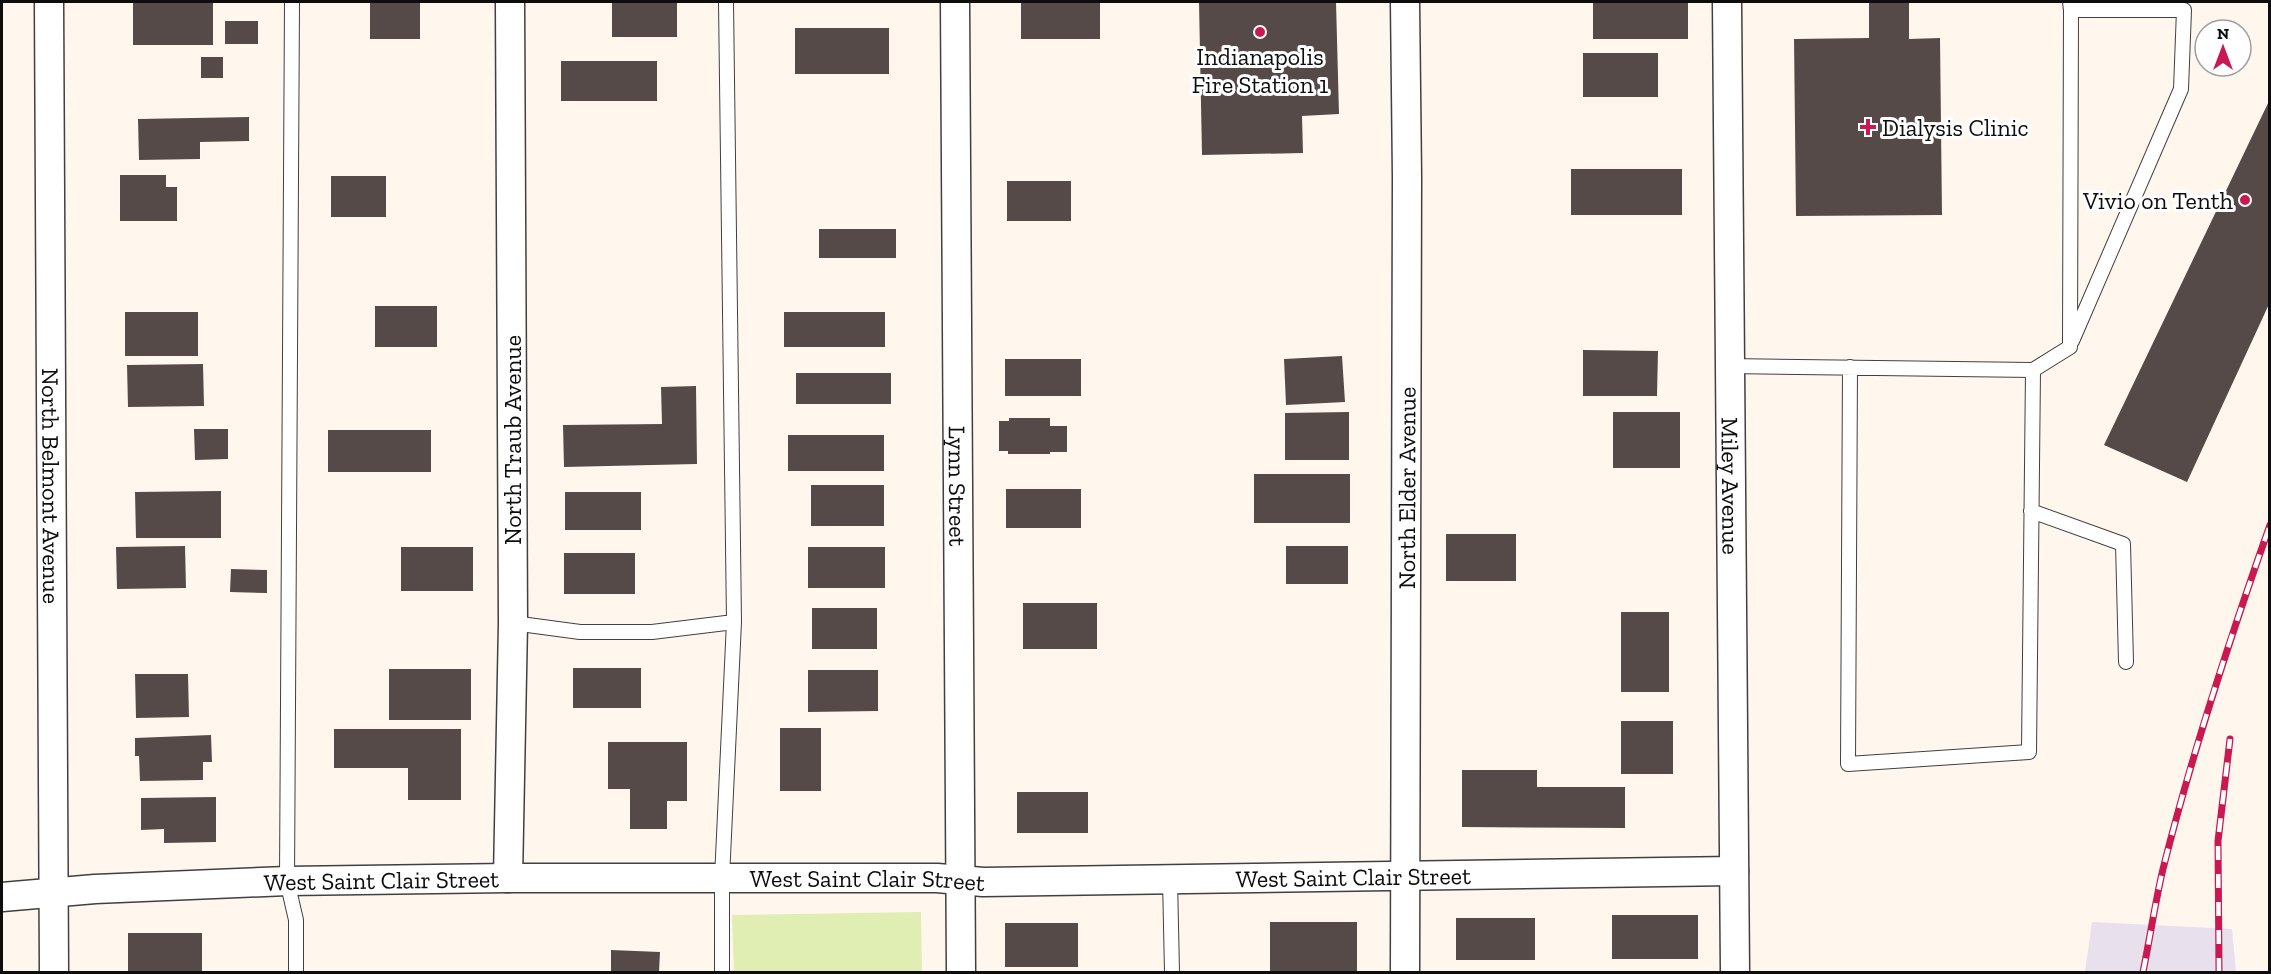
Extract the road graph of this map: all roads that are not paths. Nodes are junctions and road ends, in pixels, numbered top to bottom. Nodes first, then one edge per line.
1 (49, 2) edge
2 (292, 2) edge
3 (510, 2) edge
4 (726, 2) edge
5 (955, 2) edge
6 (1405, 2) edge
7 (1727, 2) edge
8 (2070, 6) edge
9 (2070, 347) junction
10 (1728, 366) junction
11 (1850, 367) junction
12 (2033, 370) junction
13 (2031, 511) junction
14 (734, 622) junction
15 (513, 623) junction
16 (2126, 662) dead end
17 (1734, 871) junction
18 (1404, 876) junction
19 (508, 878) junction
20 (722, 878) junction
21 (1170, 879) junction
22 (960, 880) junction
23 (287, 881) junction
24 (54, 894) junction
25 (2, 897) edge
26 (54, 972) edge
27 (296, 972) edge
28 (722, 972) edge
29 (961, 972) edge
30 (1172, 972) edge
31 (1405, 972) edge
32 (1735, 972) edge

1 - 24 street, North Belmont Avenue
2 - 23 lane
3 - 15 street, North Traub Avenue
4 - 14 lane
5 - 22 street, Lynn Street
6 - 18 street, North Elder Avenue
7 - 10 street, Miley Avenue
8 - 9 lane
8 - 9 lane
9 - 12 lane
10 - 11 lane
10 - 17 street, Miley Avenue
11 - 12 lane
11 - 13 lane
12 - 13 lane
13 - 16 lane
14 - 15 lane
14 - 20 lane
15 - 19 street, North Traub Avenue
17 - 18 street, West Saint Clair Street
17 - 32 street, Miley Avenue
18 - 21 street, West Saint Clair Street
18 - 31 street, North Elder Avenue
19 - 20 street, West Saint Clair Street
19 - 23 street, West Saint Clair Street
20 - 22 street, West Saint Clair Street
20 - 28 lane
21 - 22 street, West Saint Clair Street
21 - 30 lane
22 - 29 street, Lynn Street
23 - 24 street, West Saint Clair Street
23 - 27 lane
24 - 25 street, West Saint Clair Street
24 - 26 street, North Belmont Avenue

